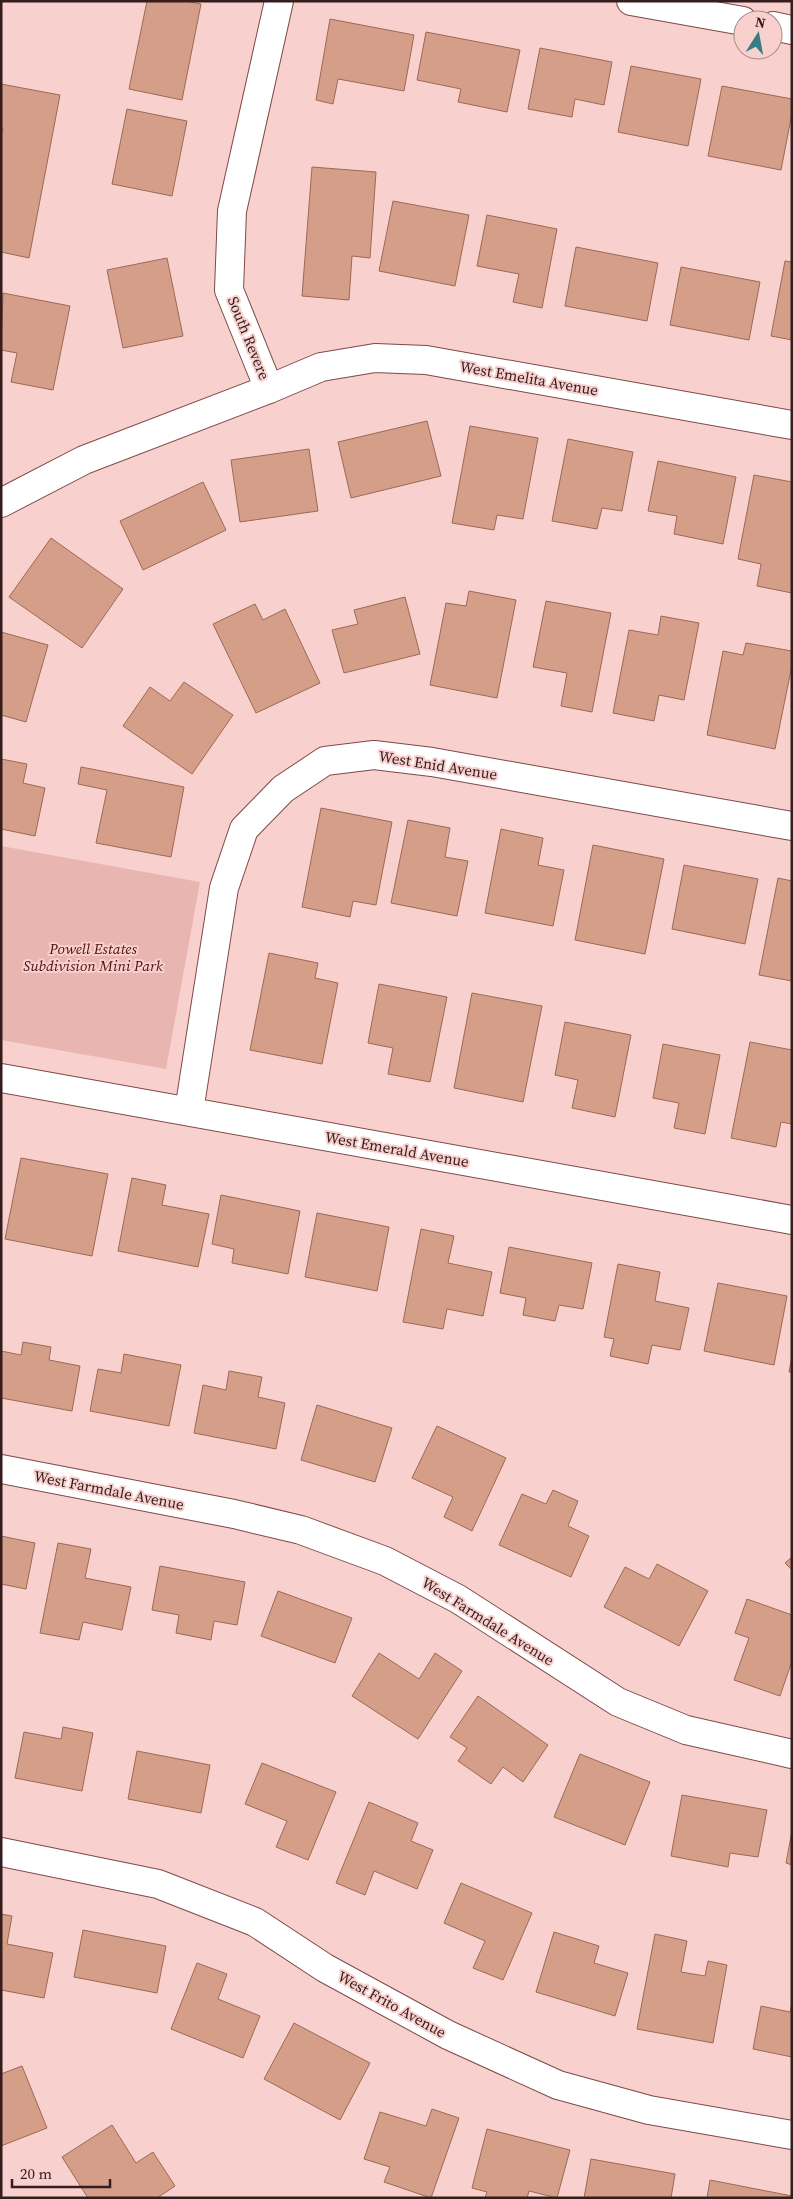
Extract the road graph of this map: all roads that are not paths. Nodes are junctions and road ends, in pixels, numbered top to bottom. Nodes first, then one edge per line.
1 (279, 1) edge
2 (632, 1) edge
3 (733, 19) edge
4 (269, 389) junction
5 (792, 425) edge
6 (1, 503) edge
7 (792, 826) edge
8 (1, 1078) edge
9 (189, 1112) junction
10 (792, 1220) edge
11 (1, 1469) edge
12 (792, 1754) edge
13 (1, 1852) edge
14 (792, 2135) edge

1 - 4 street, South Revere
2 - 3 street
4 - 5 street, West Emelita Avenue
4 - 6 street, South Revere
7 - 9 street, West Enid Avenue
8 - 9 street, West Emerald Avenue
9 - 10 street, West Emerald Avenue
11 - 12 street, West Farmdale Avenue
13 - 14 street, West Frito Avenue

